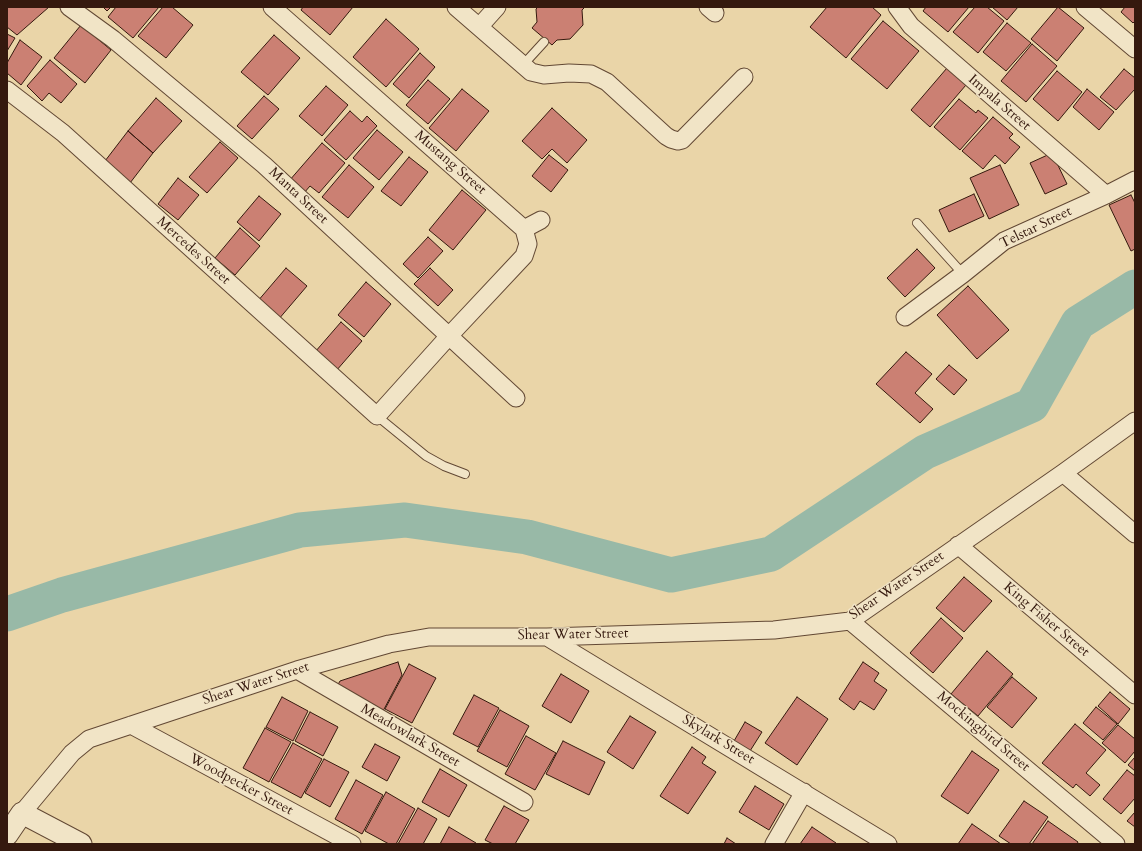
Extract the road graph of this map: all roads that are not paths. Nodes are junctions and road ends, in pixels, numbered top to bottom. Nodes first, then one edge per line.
1 (69, 7) edge
2 (272, 7) edge
3 (456, 7) edge
4 (497, 7) edge
5 (897, 7) edge
6 (1085, 7) edge
7 (479, 27) junction
8 (544, 42) dead end
9 (1135, 49) edge
10 (522, 66) junction
11 (744, 77) dead end
12 (7, 90) edge
13 (1135, 180) edge
14 (1106, 195) junction
15 (541, 220) dead end
16 (917, 223) dead end
17 (524, 229) junction
18 (963, 274) junction
19 (905, 317) dead end
20 (449, 336) junction
21 (516, 398) dead end
22 (376, 416) junction
23 (1135, 421) edge
24 (1063, 473) junction
25 (464, 474) dead end
26 (1135, 534) edge
27 (958, 545) junction
28 (850, 621) junction
29 (547, 637) junction
30 (297, 670) junction
31 (1135, 695) edge
32 (131, 725) junction
33 (804, 792) junction
34 (524, 802) dead end
35 (22, 813) junction
36 (7, 835) edge
37 (81, 844) edge
38 (352, 844) edge
39 (774, 844) edge
40 (888, 844) edge
41 (1116, 844) edge

1 - 20 street, Manta Street
2 - 17 street, Mustang Street
3 - 7 street
4 - 7 street
5 - 14 street, Impala Street
6 - 9 street
7 - 10 street
8 - 10 lane
10 - 11 street
12 - 22 street, Mercedes Street
13 - 14 street, Telstar Street
14 - 18 street, Telstar Street
15 - 17 street
16 - 18 lane
17 - 20 street
18 - 19 street, Telstar Street
20 - 21 street, Manta Street
20 - 22 street
22 - 25 lane
23 - 24 street, Shear Water Street
24 - 26 street
24 - 27 street, Shear Water Street
27 - 28 street, Shear Water Street
27 - 31 street, King Fisher Street
28 - 29 street, Shear Water Street
28 - 41 street, Mockingbird Street
29 - 30 street, Shear Water Street
29 - 33 street, Skylark Street
30 - 32 street, Shear Water Street
30 - 34 street, Meadowlark Street
32 - 35 street, Shear Water Street
32 - 38 street, Woodpecker Street
33 - 39 street
33 - 40 street, Skylark Street
35 - 36 street, Shear Water Street
35 - 37 street

